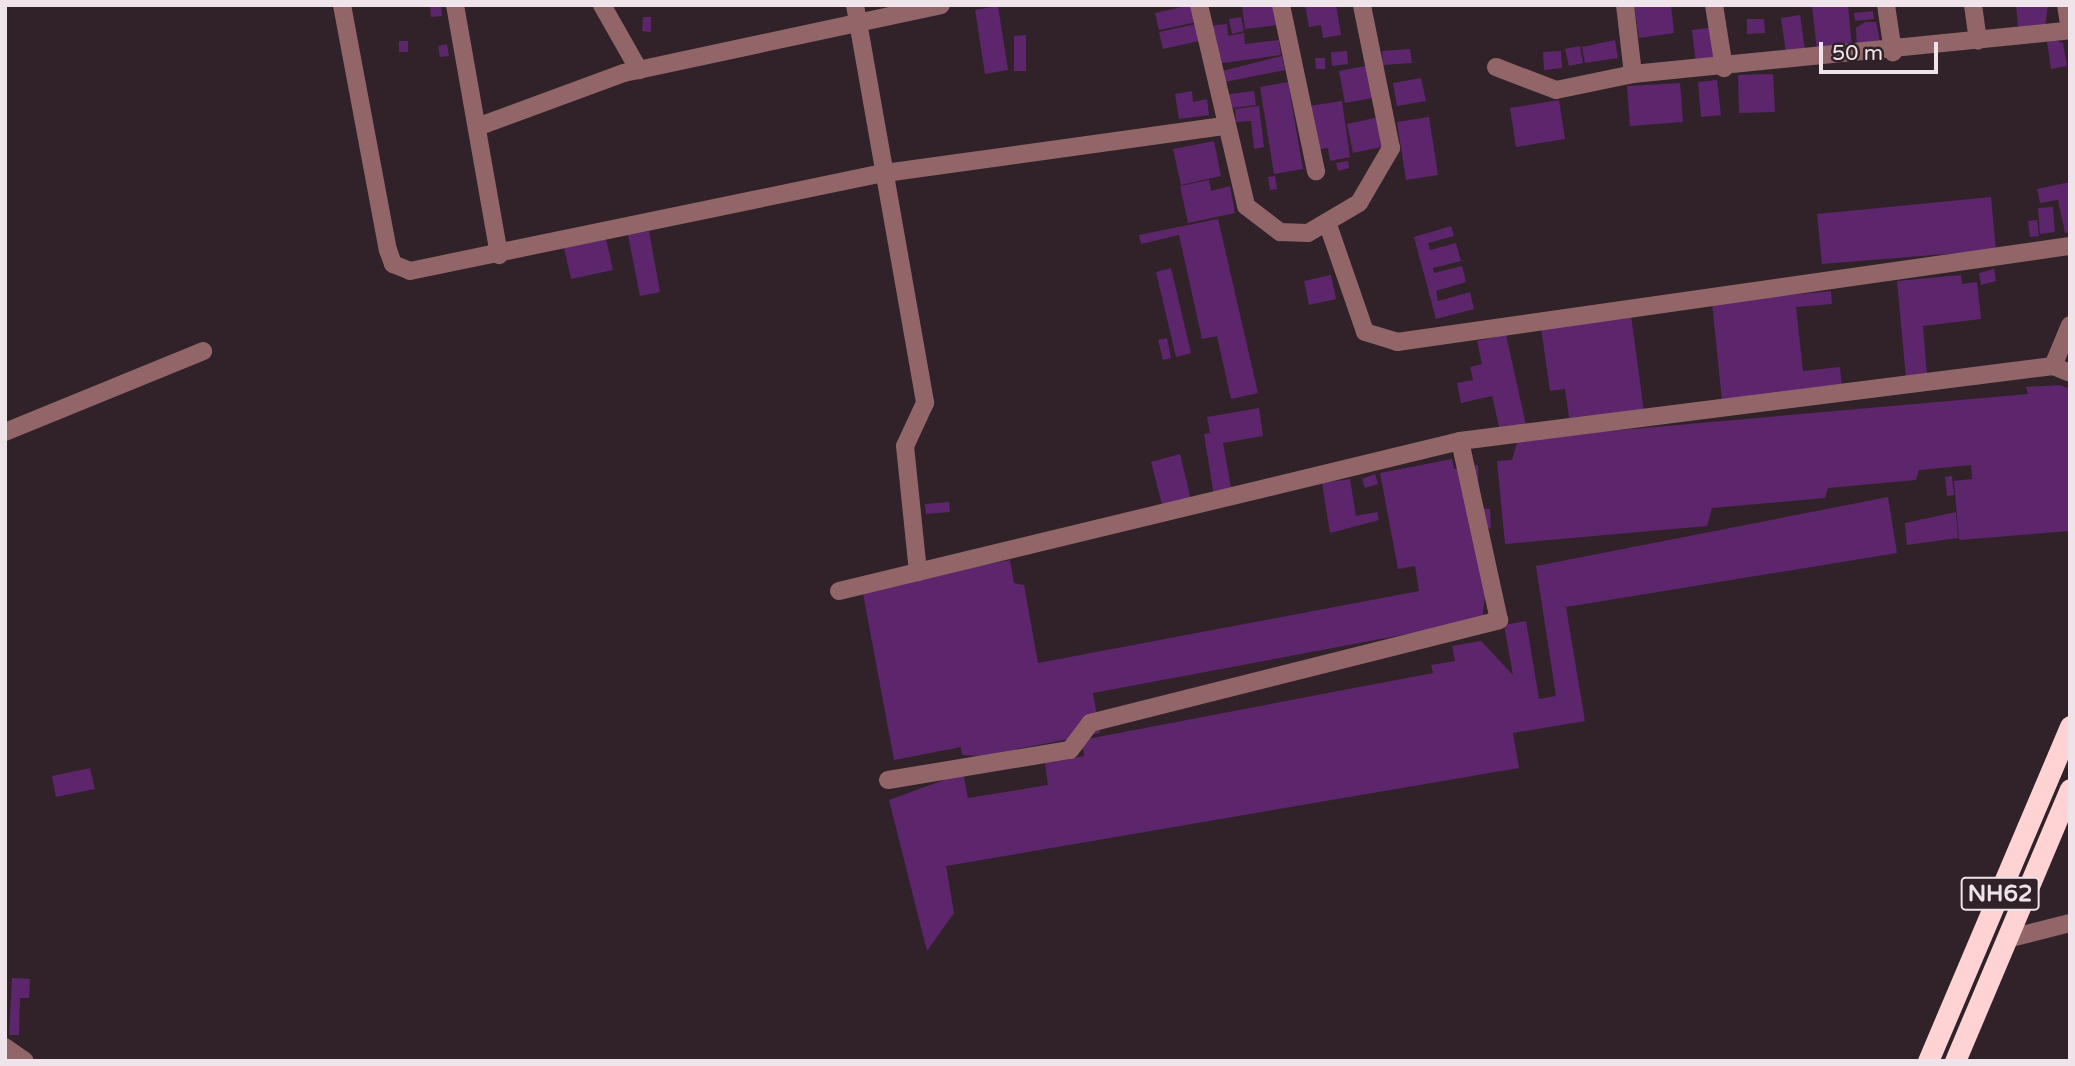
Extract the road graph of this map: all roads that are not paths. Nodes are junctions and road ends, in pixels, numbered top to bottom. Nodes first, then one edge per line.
1 (342, 5) edge
2 (456, 5) edge
3 (602, 5) edge
4 (942, 5) edge
5 (1199, 5) edge
6 (1281, 5) edge
7 (1363, 5) edge
8 (1625, 5) edge
9 (1714, 5) edge
10 (1886, 5) edge
11 (1973, 5) edge
12 (2066, 5) edge
13 (856, 12) edge
14 (1978, 41) junction
15 (1893, 52) junction
16 (1496, 67) dead end
17 (1724, 68) junction
18 (639, 70) junction
19 (1633, 74) junction
20 (1222, 125) junction
21 (477, 127) junction
22 (1317, 171) dead end
23 (885, 173) junction
24 (1327, 222) junction
25 (2070, 246) edge
26 (499, 255) junction
27 (2070, 325) edge
28 (203, 351) dead end
29 (2062, 369) edge
30 (5, 432) edge
31 (1460, 441) junction
32 (918, 572) junction
33 (839, 591) dead end
34 (2070, 726) edge
35 (888, 780) dead end
36 (2070, 789) edge
37 (2070, 923) edge
38 (2007, 939) junction
39 (5, 1047) edge
40 (25, 1061) edge
41 (1928, 1061) edge
42 (1955, 1061) edge

1 - 26 street
2 - 21 street
3 - 18 street
4 - 13 street
5 - 20 street
6 - 22 street
7 - 24 street
8 - 19 street
9 - 17 street
10 - 15 street
11 - 14 street
12 - 14 street
13 - 18 street
13 - 23 street
14 - 15 street
15 - 17 street
16 - 19 street
17 - 19 street
18 - 21 street
20 - 23 street
20 - 24 street
21 - 26 street
23 - 26 street
23 - 32 street
24 - 25 street
27 - 29 street
28 - 30 street
29 - 31 street
31 - 32 street
31 - 35 street
32 - 33 street
34 - 41 highway, NH62
36 - 38 highway, NH62
37 - 38 street
38 - 42 highway, NH62
39 - 40 street

